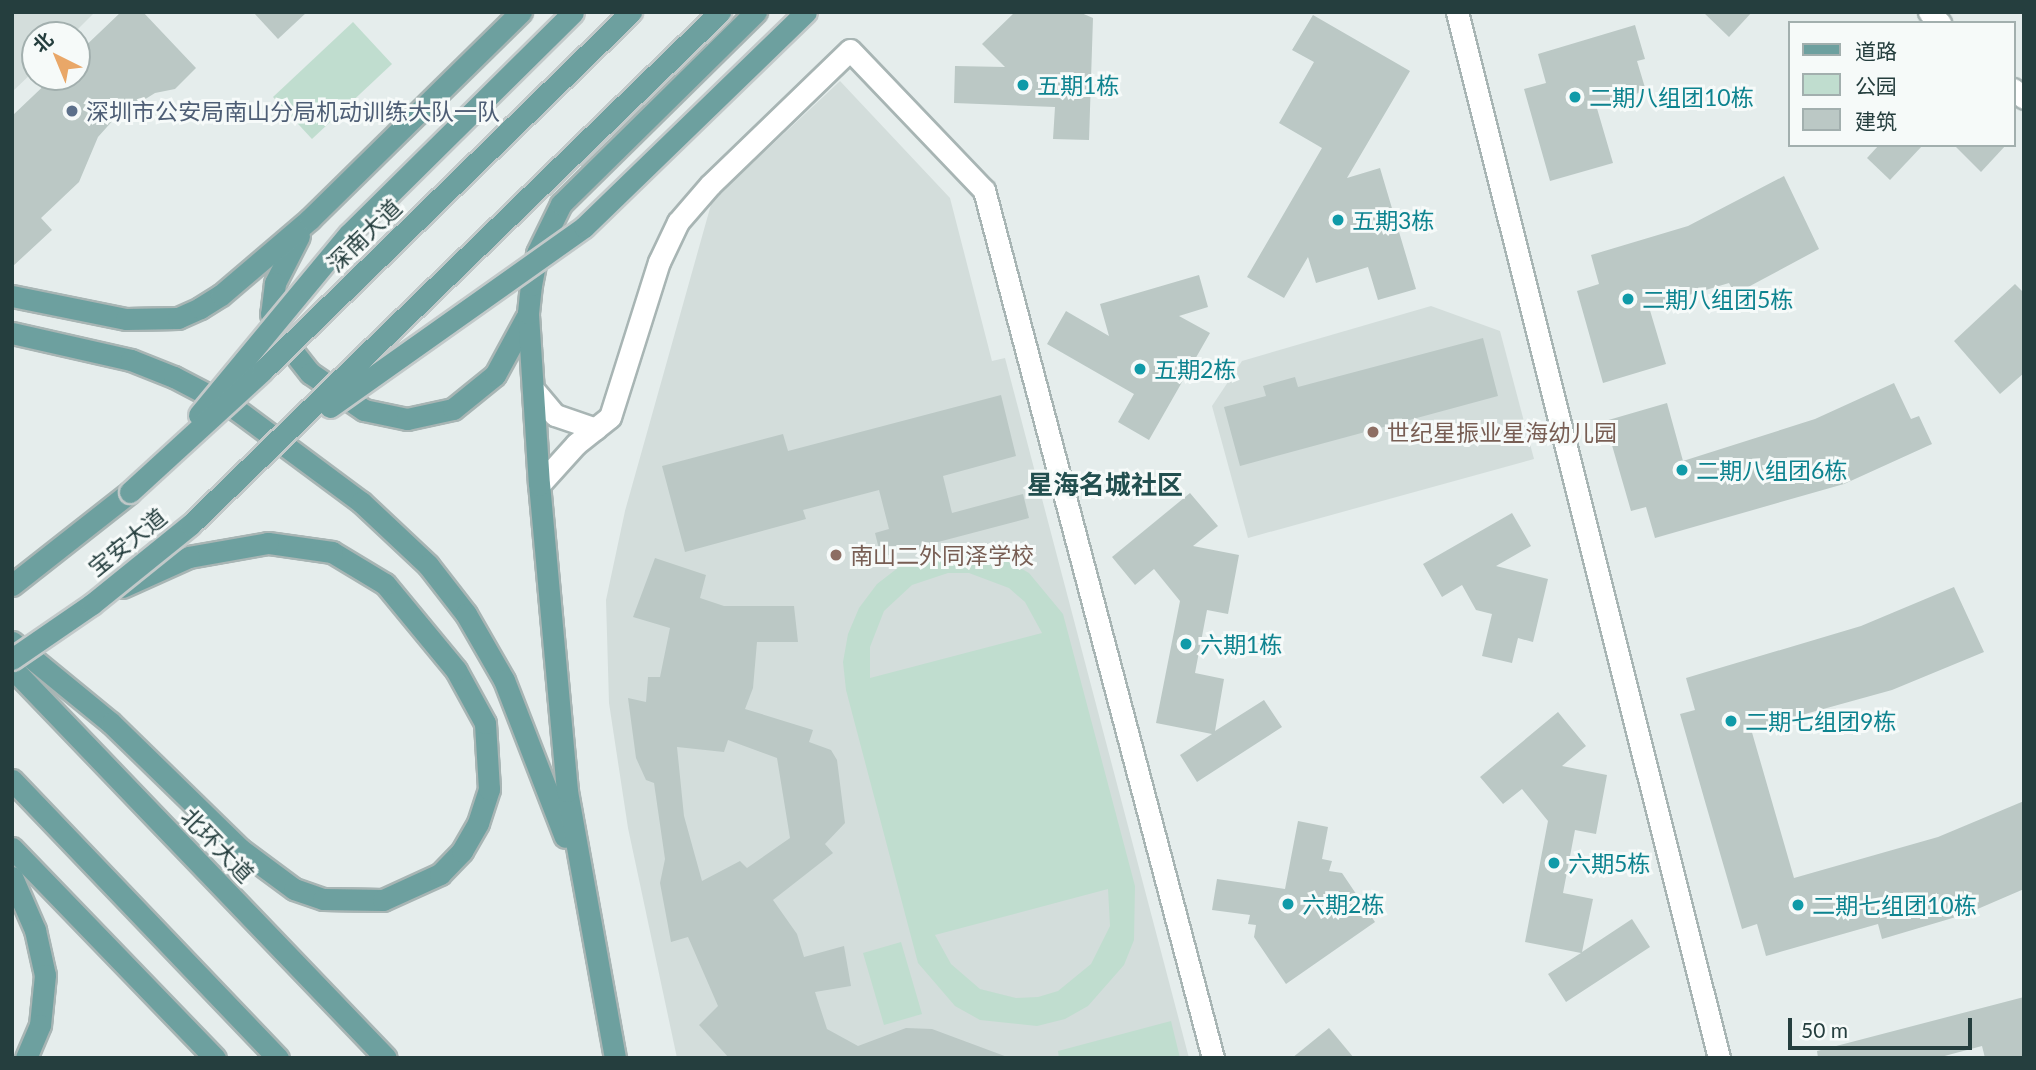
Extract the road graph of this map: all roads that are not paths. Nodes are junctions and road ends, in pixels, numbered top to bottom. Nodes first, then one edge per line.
1 (521, 12) edge
2 (573, 12) edge
3 (631, 12) edge
4 (720, 12) edge
5 (756, 12) edge
6 (806, 12) edge
7 (1457, 12) edge
8 (310, 219) junction
9 (12, 296) edge
10 (528, 313) junction
11 (12, 332) edge
12 (533, 389) junction
13 (596, 429) junction
14 (266, 453) junction
15 (539, 485) junction
16 (130, 492) junction
17 (12, 585) edge
18 (93, 604) junction
19 (12, 642) edge
20 (12, 659) edge
21 (12, 668) edge
22 (12, 780) edge
23 (12, 848) edge
24 (12, 877) edge
25 (583, 889) junction
26 (26, 1058) edge
27 (215, 1058) edge
28 (278, 1058) edge
29 (386, 1058) edge
30 (615, 1058) edge
31 (1213, 1058) edge
32 (1719, 1058) edge

1 - 8 main road
2 - 16 main road, bridge
3 - 16 main road, 深南大道, bridge
4 - 14 main road, bridge
5 - 10 main road
6 - 14 main road, bridge
7 - 32 street
8 - 9 main road
8 - 10 main road
10 - 12 main road
11 - 25 main road
12 - 13 street
12 - 15 main road
13 - 15 street
13 - 31 street
14 - 18 main road, 宝安大道, bridge
15 - 25 main road
16 - 17 main road, 宝安大道
18 - 19 main road, bridge
18 - 20 main road, 宝安大道, bridge
21 - 29 main road, 北环大道
22 - 28 main road
23 - 27 main road
24 - 26 main road
25 - 30 main road

